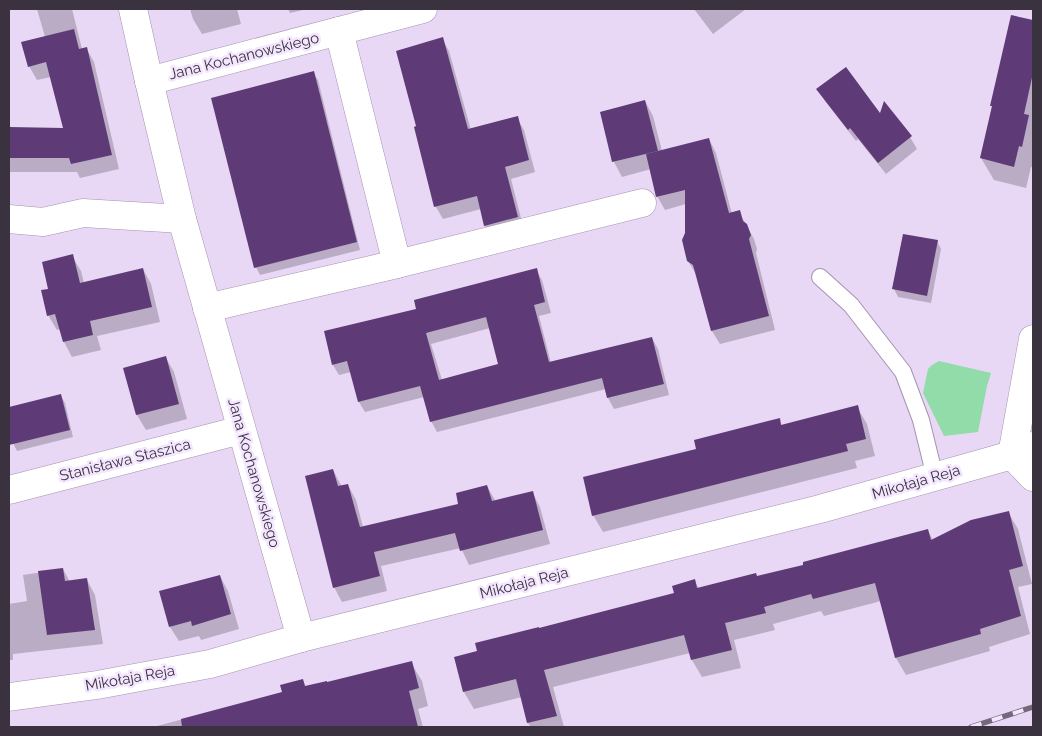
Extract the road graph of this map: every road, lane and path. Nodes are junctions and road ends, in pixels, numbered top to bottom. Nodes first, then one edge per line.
1 (132, 9) edge
2 (423, 9) edge
3 (339, 31) junction
4 (149, 80) junction
5 (642, 203) dead end
6 (9, 219) edge
7 (182, 219) junction
8 (397, 264) junction
9 (820, 277) dead end
10 (207, 308) junction
11 (1033, 339) edge
12 (241, 430) junction
13 (1023, 451) edge
14 (935, 477) junction
15 (1033, 477) edge
16 (9, 490) edge
17 (301, 638) junction
18 (9, 697) edge

1 - 4 street, Jana Kochanowskiego
2 - 3 street, Jana Kochanowskiego
3 - 4 street, Jana Kochanowskiego
3 - 8 street, Jana Kochanowskiego
4 - 7 street, Jana Kochanowskiego
5 - 8 street
6 - 7 street
7 - 10 street, Jana Kochanowskiego
8 - 10 street
9 - 14 lane
10 - 12 street, Jana Kochanowskiego
11 - 13 street
12 - 16 street, Stanisława Staszica
12 - 17 street, Jana Kochanowskiego
13 - 14 street, Mikołaja Reja
13 - 15 street
14 - 17 street, Mikołaja Reja
17 - 18 street, Mikołaja Reja

